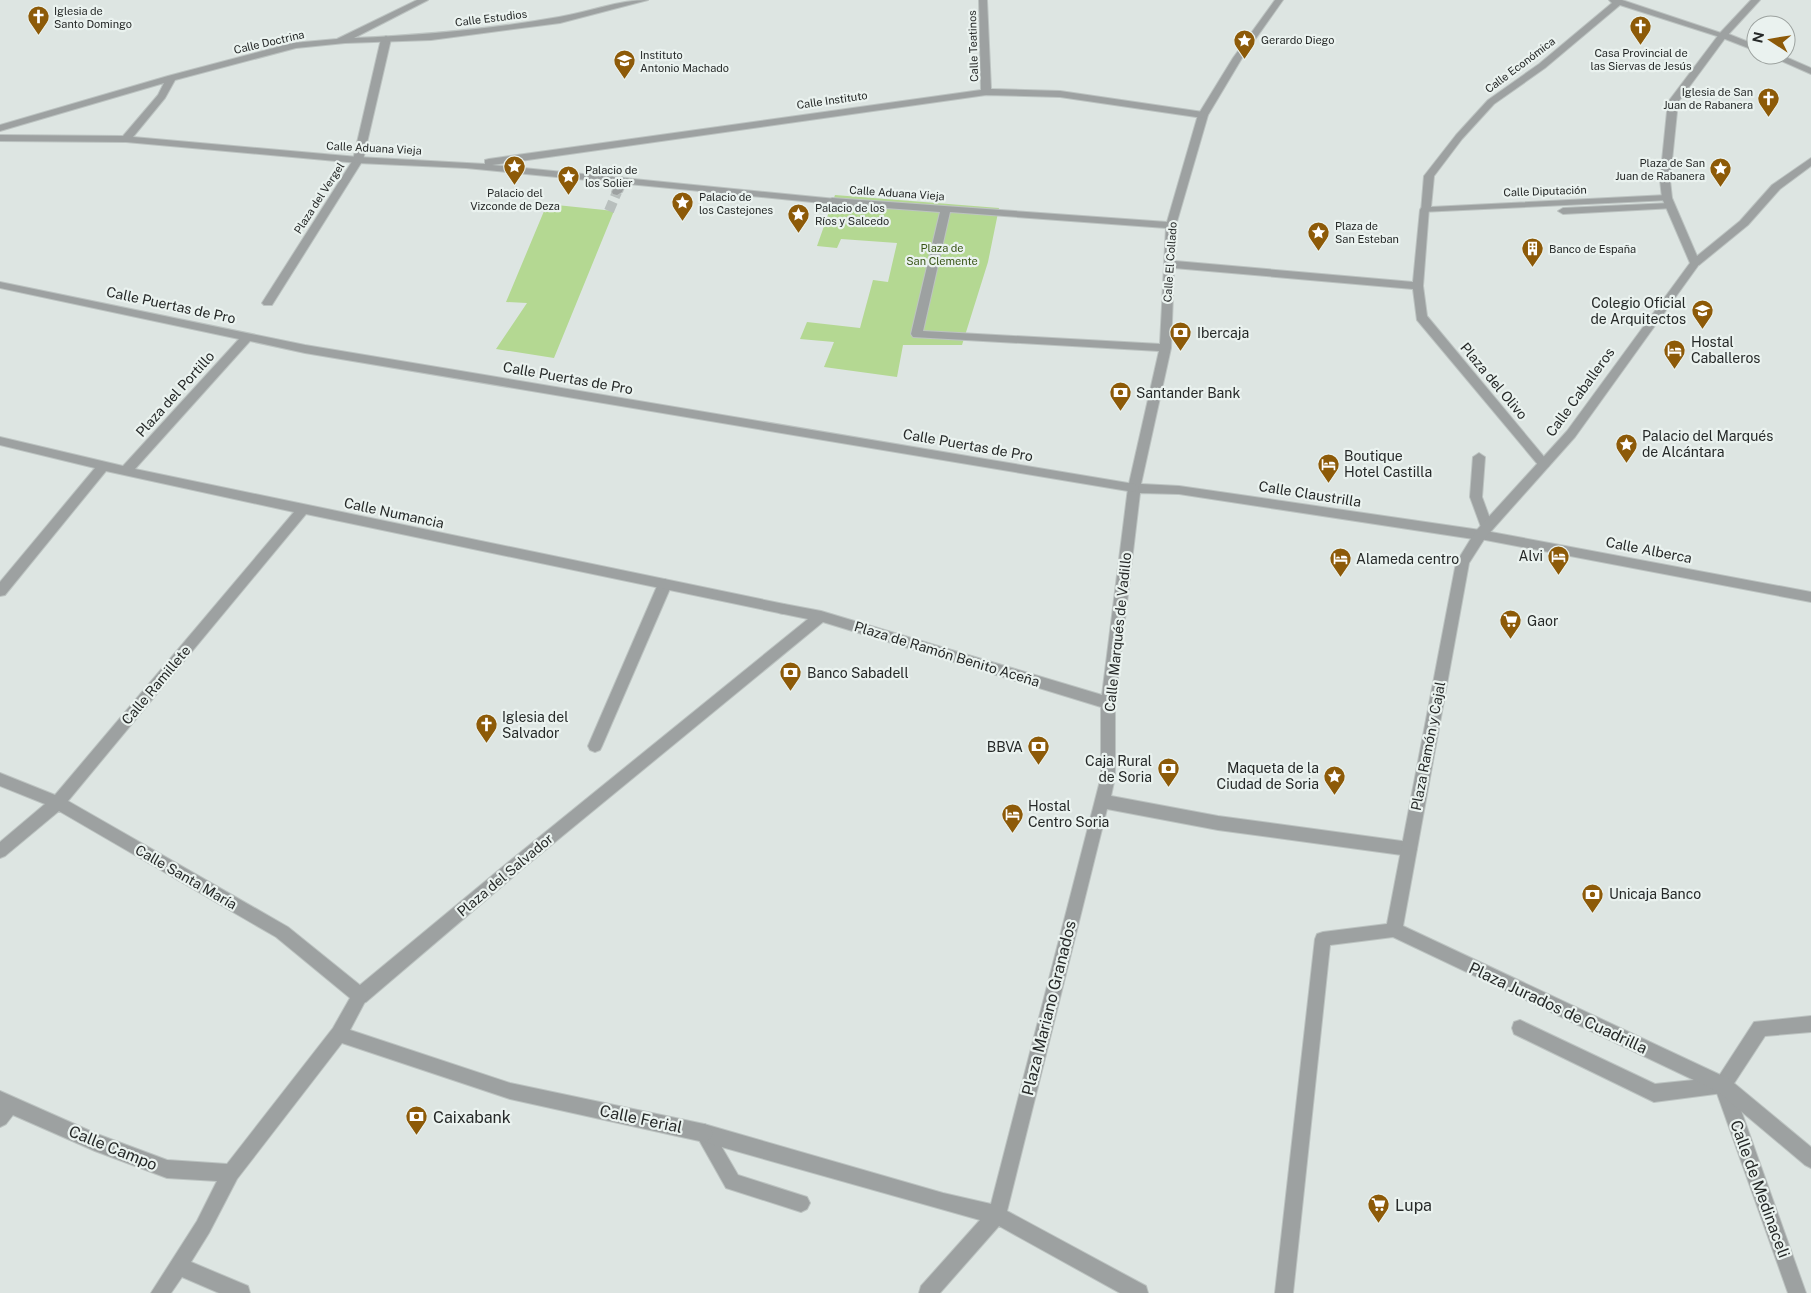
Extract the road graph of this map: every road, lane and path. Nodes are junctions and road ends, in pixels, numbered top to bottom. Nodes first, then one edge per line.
1 (424, 0) edge
2 (644, 0) edge
3 (983, 0) edge
4 (1279, 0) edge
5 (1756, 0) edge
6 (1615, 1) edge
7 (1723, 35) junction
8 (386, 39) junction
9 (340, 42) junction
10 (1746, 44) edge
11 (1796, 65) edge
12 (1811, 71) edge
13 (170, 78) junction
14 (986, 92) junction
15 (1203, 114) junction
16 (0, 128) edge
17 (0, 138) edge
18 (126, 139) junction
19 (358, 160) junction
20 (1811, 161) edge
21 (466, 165) junction
22 (622, 180) junction
23 (617, 192) tunnel mouth
24 (832, 201) joint
25 (1668, 202) junction
26 (946, 209) junction
27 (1425, 210) junction
28 (1563, 211) dead end
29 (1171, 226) junction
30 (1695, 263) junction
31 (1169, 264) junction
32 (0, 285) edge
33 (1418, 286) junction
34 (268, 303) dead end
35 (248, 337) junction
36 (1165, 348) junction
37 (0, 441) edge
38 (1479, 457) dead end
39 (1544, 464) junction
40 (103, 466) junction
41 (126, 471) junction
42 (1134, 488) junction
43 (303, 509) junction
44 (1483, 531) junction
45 (1463, 563) joint
46 (664, 584) junction
47 (0, 591) edge
48 (1811, 597) edge
49 (784, 609) joint
50 (821, 616) junction
51 (1108, 703) junction
52 (595, 746) dead end
53 (1108, 777) joint
54 (0, 779) edge
55 (1101, 801) junction
56 (58, 803) junction
57 (1409, 849) junction
58 (0, 851) edge
59 (1394, 930) junction
60 (360, 996) junction
61 (1811, 1024) edge
62 (1520, 1028) dead end
63 (339, 1034) junction
64 (1723, 1085) junction
65 (4, 1107) edge
66 (704, 1132) junction
67 (1811, 1159) edge
68 (231, 1173) junction
69 (800, 1203) dead end
70 (997, 1215) junction
71 (179, 1266) junction
72 (160, 1293) edge
73 (241, 1293) edge
74 (928, 1293) edge
75 (1139, 1293) edge
76 (1284, 1293) edge
77 (1797, 1293) edge

1 - 9 street, Calle Doctrina
2 - 8 street, Calle Estudios
3 - 14 street, Calle Teatinos
4 - 15 street, Calle El Collado
5 - 7 street
6 - 7 street
6 - 27 street, Calle Económica
7 - 10 street
7 - 25 street
8 - 9 street, Calle Estudios
8 - 19 street, Plaza del Vergel
9 - 13 street, Calle Doctrina
11 - 12 street
13 - 16 street, Calle Doctrina
13 - 18 street
14 - 15 street, Calle Instituto
14 - 21 street, Calle Instituto
15 - 29 street, Calle El Collado
17 - 18 street, Calle Aduana Vieja
18 - 19 street, Calle Aduana Vieja
19 - 21 street, Calle Aduana Vieja
19 - 34 street, Plaza del Vergel
20 - 30 street, Calle Caballeros
21 - 22 street, Calle Aduana Vieja
22 - 23 street
22 - 24 street, Calle Aduana Vieja
24 - 26 street, Calle Aduana Vieja
25 - 27 street, Calle Diputación
25 - 28 street
25 - 30 street
26 - 29 street, Calle Aduana Vieja
26 - 36 street
27 - 33 street
29 - 31 street, Calle El Collado
30 - 39 street, Calle Caballeros
31 - 33 street
31 - 36 street, Calle El Collado
32 - 35 street, Calle Puertas de Pro
33 - 39 street, Plaza del Olivo
35 - 41 street, Plaza del Portillo
35 - 42 street, Calle Puertas de Pro
36 - 42 street, Calle El Collado
37 - 40 street, Calle Numancia
38 - 44 street
39 - 44 street, Calle Caballeros
40 - 41 street, Calle Numancia
40 - 47 street
41 - 43 street, Calle Numancia
42 - 44 street, Calle Claustrilla
42 - 51 street, Calle Marqués de Vadillo
43 - 46 street, Calle Numancia
43 - 56 street, Calle Ramillete
44 - 45 street, Calle Caballeros
44 - 48 street, Calle Alberca
45 - 57 street, Plaza Ramón y Cajal
46 - 49 street, Calle Numancia
46 - 52 street
49 - 50 street, Plaza de Ramón Benito Aceña
50 - 51 street, Plaza de Ramón Benito Aceña
50 - 60 street, Plaza del Salvador
51 - 53 street, Calle Marqués de Vadillo
53 - 55 street, Plaza Mariano Granados
54 - 56 street, Calle Santa María
55 - 57 street
55 - 70 street, Plaza Mariano Granados
56 - 58 street, Calle Ramillete
56 - 60 street, Calle Santa María
57 - 59 street, Plaza Ramón y Cajal
59 - 64 street, Plaza Jurados de Cuadrilla
59 - 76 street
60 - 63 street, Plaza del Salvador
61 - 64 street
62 - 64 street
63 - 66 street, Calle Ferial
63 - 68 street, Plaza del Salvador
64 - 67 street, Plaza Jurados de Cuadrilla
64 - 77 street, Calle de Medinaceli
65 - 68 street, Calle Campo
66 - 69 street
66 - 70 street, Calle Ferial
68 - 71 street, Plaza del Salvador
70 - 74 street, Plaza Mariano Granados
70 - 75 street
71 - 72 street, Plaza del Salvador
71 - 73 street

